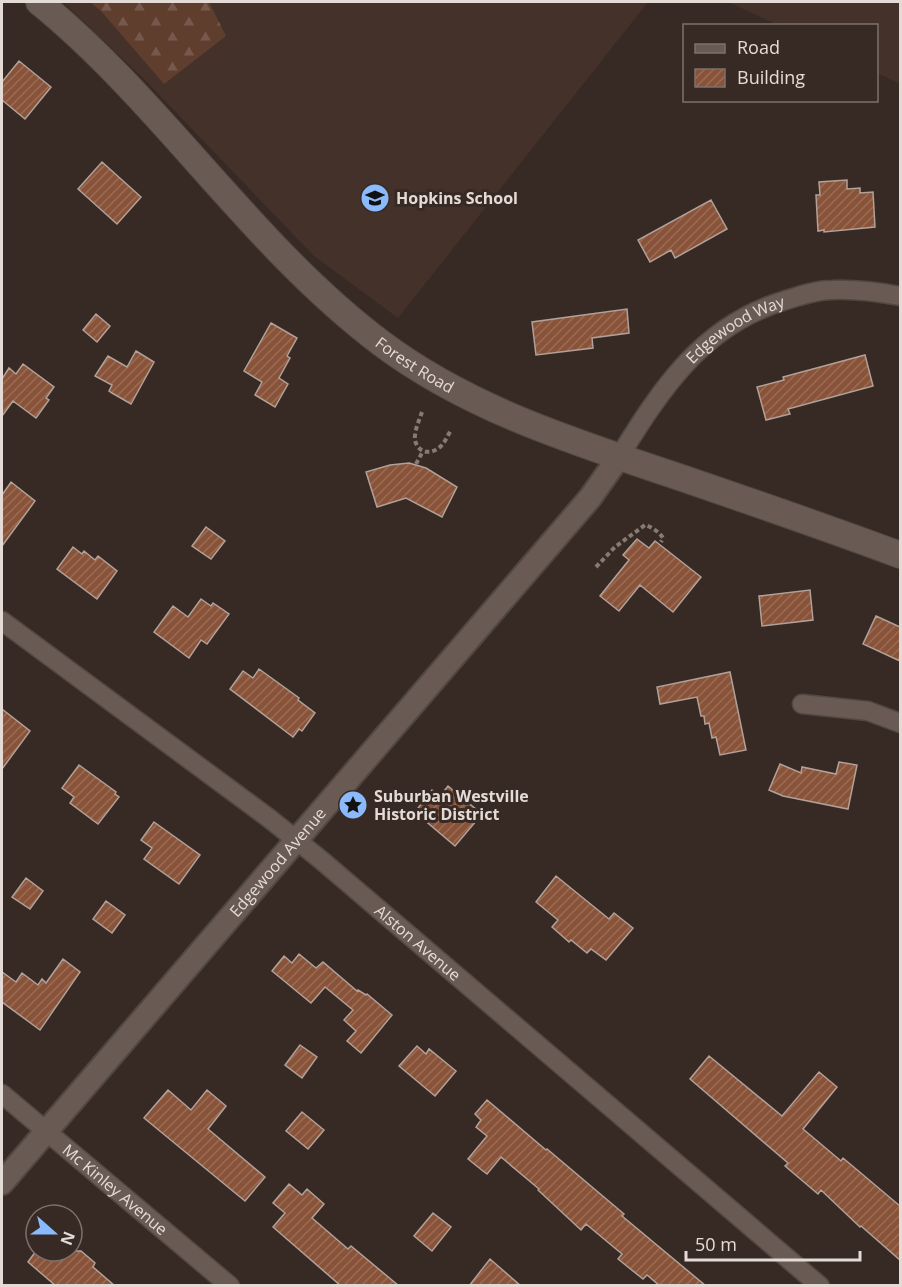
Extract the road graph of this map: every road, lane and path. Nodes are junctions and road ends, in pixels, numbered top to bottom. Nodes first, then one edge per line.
1 (39, 2) edge
2 (900, 296) edge
3 (422, 412) dead end
4 (451, 430) dead end
5 (423, 451) junction
6 (619, 457) junction
7 (416, 464) dead end
8 (661, 542) dead end
9 (900, 555) edge
10 (596, 567) dead end
11 (2, 621) edge
12 (802, 704) dead end
13 (900, 723) edge
14 (296, 840) junction
15 (2, 1094) edge
16 (47, 1130) junction
17 (2, 1183) edge
18 (230, 1286) edge
19 (820, 1286) edge

1 - 6 main road, Forest Road
2 - 6 street, Edgewood Way
3 - 5 path
4 - 5 path
5 - 7 path
6 - 9 main road, Forest Road
6 - 14 street, Edgewood Avenue
8 - 10 path
11 - 14 street, Alston Avenue
12 - 13 street
14 - 16 street, Edgewood Avenue
14 - 19 street, Alston Avenue
15 - 16 street, Mc Kinley Avenue
16 - 17 street, Edgewood Avenue
16 - 18 street, Mc Kinley Avenue

